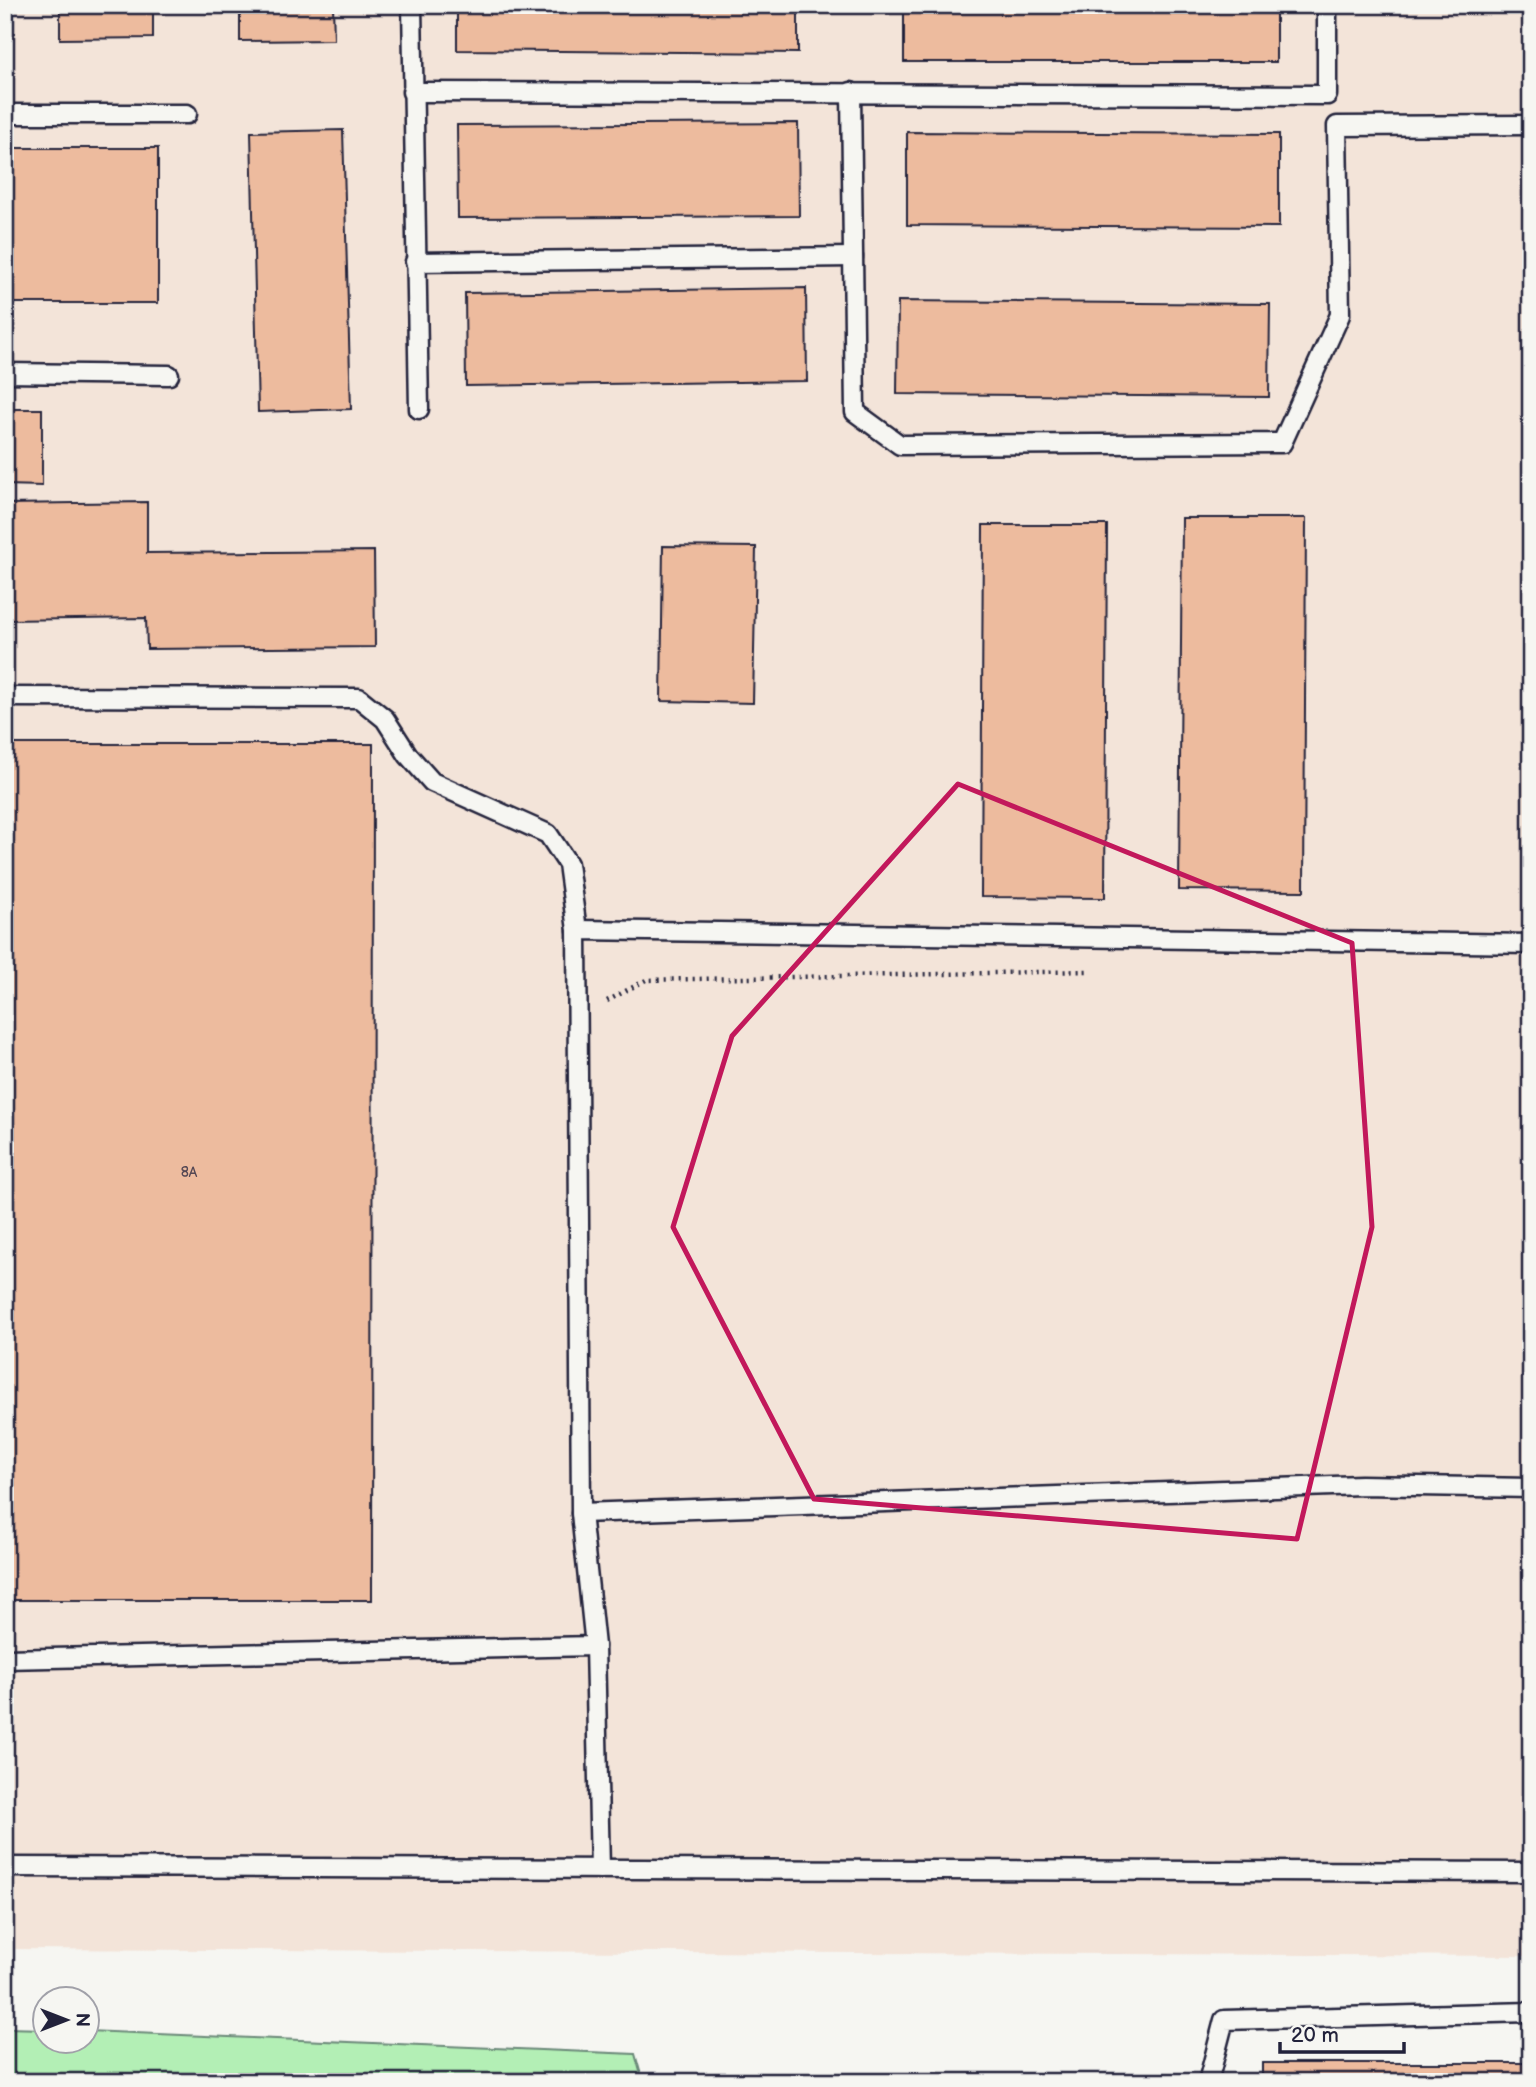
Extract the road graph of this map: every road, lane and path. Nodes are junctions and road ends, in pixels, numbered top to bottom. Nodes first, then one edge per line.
1 (412, 5) edge
2 (1327, 5) edge
3 (412, 92) junction
4 (851, 92) junction
5 (1327, 95) junction
6 (5, 114) edge
7 (187, 114) dead end
8 (1531, 125) edge
9 (1337, 126) junction
10 (853, 257) junction
11 (415, 262) junction
12 (5, 373) edge
13 (169, 375) dead end
14 (419, 409) dead end
15 (5, 697) edge
16 (577, 930) junction
17 (1531, 944) edge
18 (1101, 971) dead end
19 (605, 1003) dead end
20 (1531, 1488) edge
21 (581, 1513) junction
22 (595, 1646) junction
23 (5, 1659) edge
24 (5, 1867) edge
25 (600, 1870) junction
26 (1531, 1872) edge
27 (1531, 2012) edge
28 (1208, 2082) edge

1 - 3 lane
2 - 5 lane
3 - 4 lane
3 - 11 lane
4 - 5 lane
4 - 10 lane
5 - 9 lane
6 - 7 lane
8 - 9 lane
9 - 10 lane
10 - 11 lane
11 - 14 lane
12 - 13 lane
15 - 16 lane
16 - 17 lane
16 - 21 lane
18 - 19 path
20 - 21 lane
21 - 22 lane
22 - 23 lane
22 - 25 lane
24 - 25 lane
25 - 26 lane
27 - 28 lane

